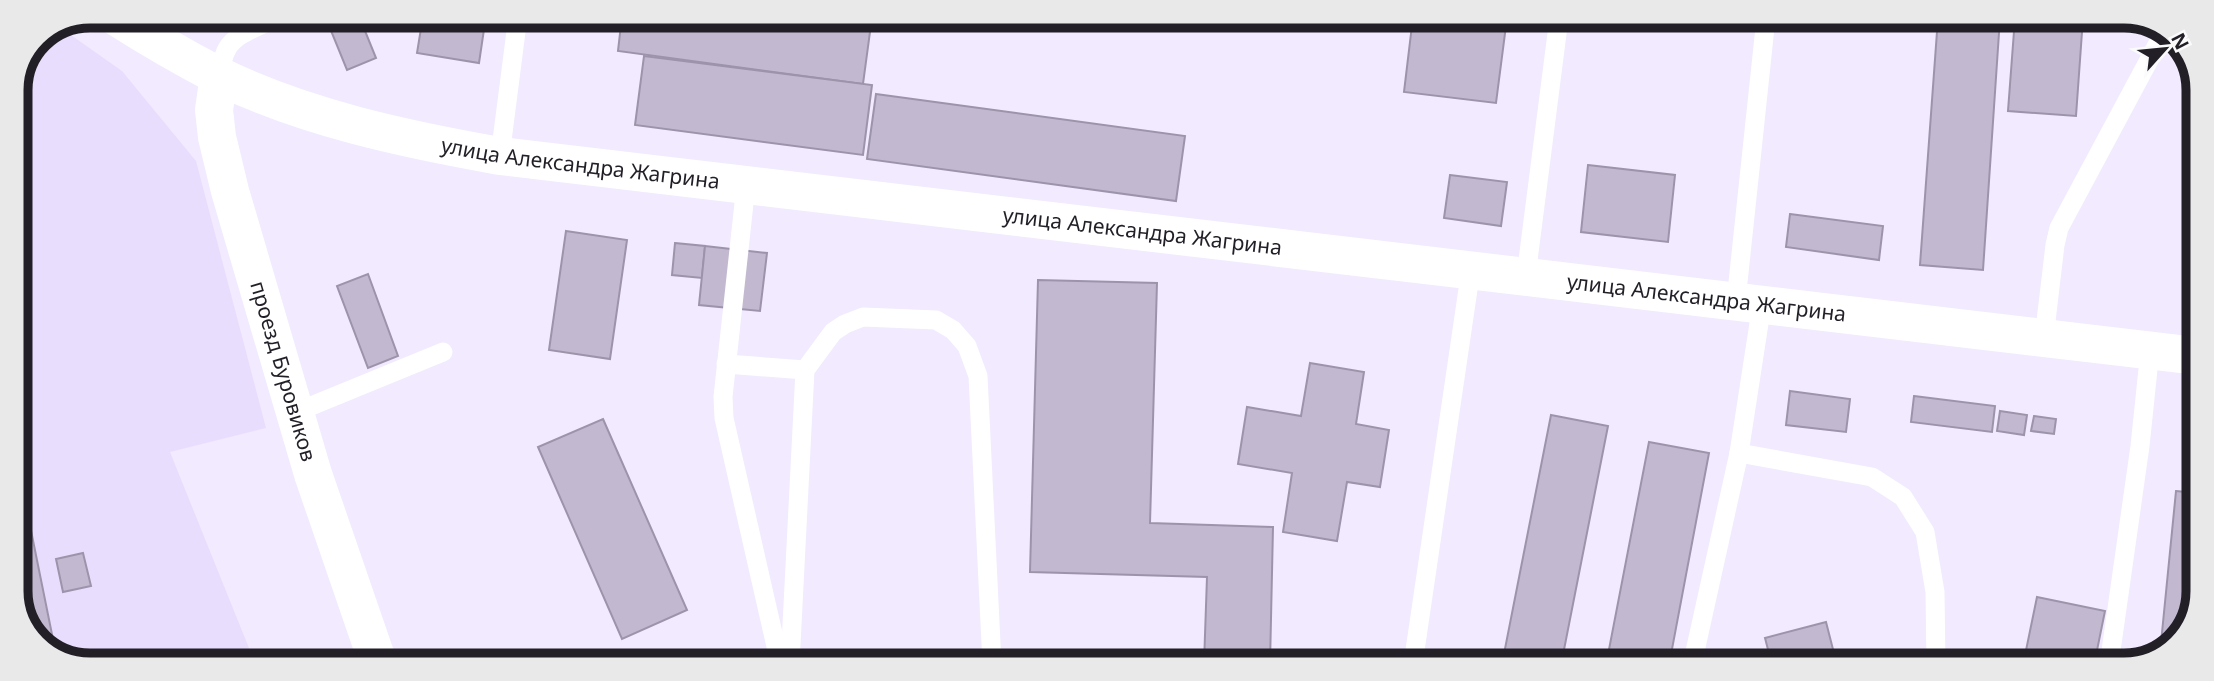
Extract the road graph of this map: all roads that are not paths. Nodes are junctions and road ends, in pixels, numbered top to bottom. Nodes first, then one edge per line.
1 (133, 28) edge
2 (255, 28) edge
3 (516, 28) edge
4 (1558, 28) edge
5 (1765, 28) edge
6 (2160, 40) edge
7 (219, 75) junction
8 (500, 156) junction
9 (746, 185) junction
10 (1471, 269) junction
11 (1525, 276) junction
12 (1749, 303) junction
13 (2044, 338) junction
14 (2150, 350) junction
15 (443, 352) dead end
16 (2186, 355) edge
17 (726, 364) junction
18 (805, 370) junction
19 (294, 413) junction
20 (1739, 453) junction
21 (374, 653) edge
22 (778, 653) edge
23 (791, 653) edge
24 (991, 653) edge
25 (1415, 653) edge
26 (1695, 653) edge
27 (1936, 653) edge
28 (2111, 653) edge

1 - 7 street, улица Александра Жагрина
2 - 7 lane
3 - 8 lane
4 - 11 lane
5 - 12 lane
6 - 13 lane
7 - 8 street, улица Александра Жагрина
7 - 19 street, проезд Буровиков
8 - 9 street, улица Александра Жагрина
9 - 10 street, улица Александра Жагрина
9 - 17 lane
10 - 11 street, улица Александра Жагрина
10 - 25 lane
11 - 12 street, улица Александра Жагрина
12 - 13 street, улица Александра Жагрина
12 - 20 lane
13 - 14 street, улица Александра Жагрина
14 - 16 street, улица Александра Жагрина
14 - 28 lane
15 - 19 lane
17 - 18 lane
17 - 22 lane
18 - 23 lane
18 - 24 lane
19 - 21 street, проезд Буровиков
20 - 26 lane
20 - 27 lane

